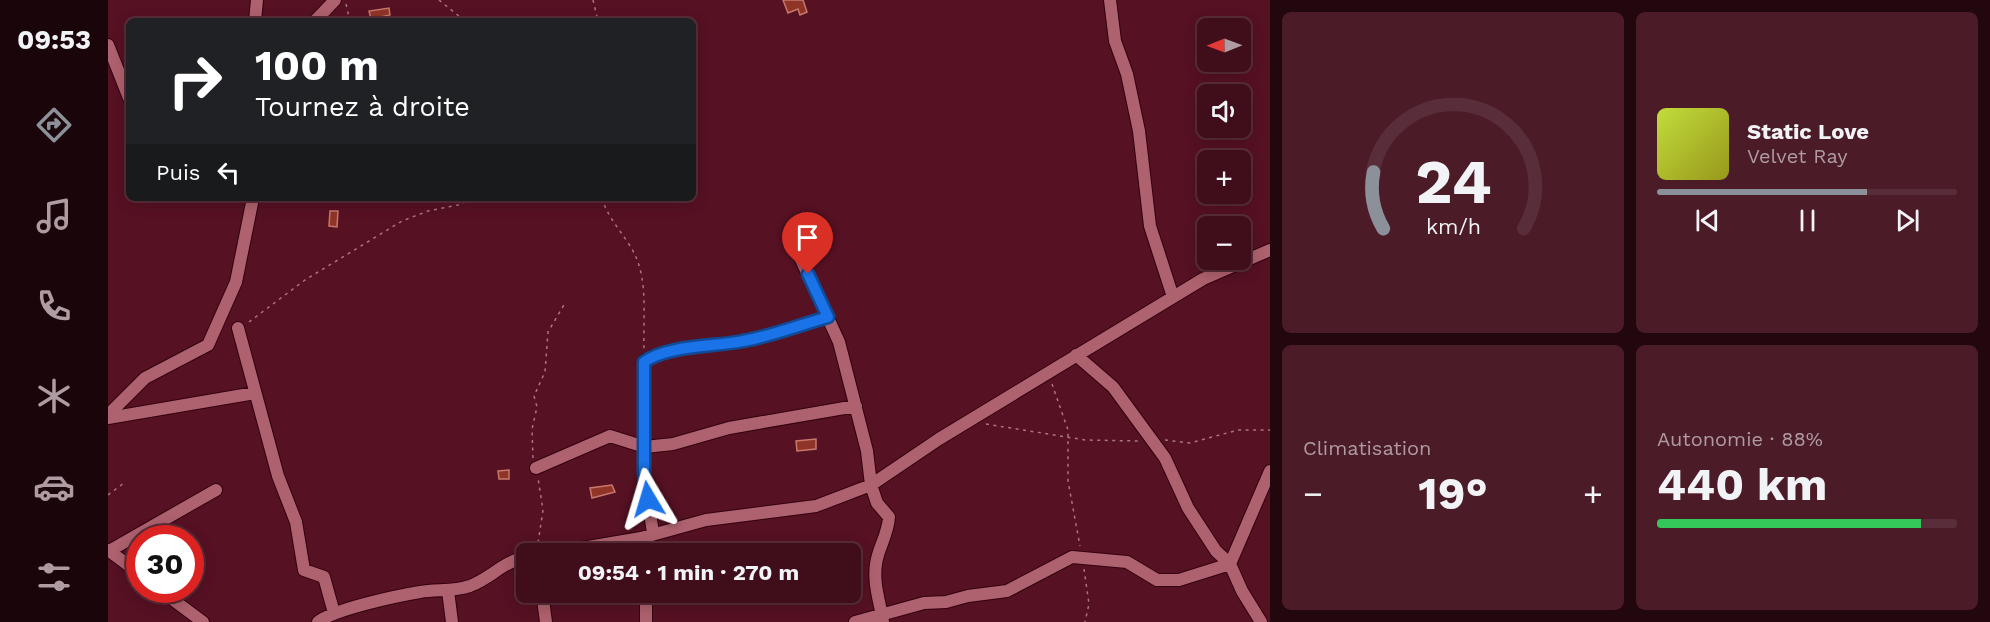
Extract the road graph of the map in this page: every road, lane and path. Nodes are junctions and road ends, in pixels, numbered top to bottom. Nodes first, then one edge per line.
1 (257, 0) edge
2 (335, 0) edge
3 (345, 0) edge
4 (439, 0) edge
5 (593, 0) edge
6 (1110, 0) edge
7 (255, 18) edge
8 (318, 18) edge
9 (349, 18) edge
10 (461, 18) edge
11 (597, 18) edge
12 (108, 45) edge
13 (126, 85) edge
14 (251, 201) edge
15 (467, 201) edge
16 (604, 201) edge
17 (1270, 250) edge
18 (798, 253) dead end
19 (1173, 297) junction
20 (565, 303) dead end
21 (828, 317) junction
22 (238, 328) joint
23 (1076, 355) junction
24 (644, 362) junction
25 (1047, 372) junction
26 (255, 393) junction
27 (856, 406) junction
28 (108, 416) edge
29 (984, 424) dead end
30 (1270, 430) edge
31 (1068, 436) junction
32 (1152, 441) junction
33 (645, 447) junction
34 (536, 468) junction
35 (1270, 471) edge
36 (124, 483) dead end
37 (871, 485) junction
38 (216, 490) dead end
39 (108, 495) edge
40 (653, 533) junction
41 (641, 538) junction
42 (538, 543) edge
43 (612, 543) edge
44 (642, 543) edge
45 (108, 550) edge
46 (1082, 559) junction
47 (516, 560) edge
48 (126, 564) edge
49 (1230, 564) junction
50 (448, 591) junction
51 (177, 603) edge
52 (543, 603) edge
53 (646, 603) edge
54 (334, 613) junction
55 (882, 617) edge
56 (203, 622) edge
57 (318, 622) edge
58 (452, 622) edge
59 (546, 622) edge
60 (646, 622) edge
61 (855, 622) edge
62 (1085, 622) edge
63 (1261, 622) edge

1 - 7 street
2 - 8 street
3 - 9 path
4 - 10 path
5 - 11 path
6 - 19 street
12 - 13 street
14 - 28 street
15 - 22 path
16 - 24 path
17 - 19 street
18 - 21 street
19 - 23 street
20 - 34 path
21 - 24 street
21 - 27 street
22 - 26 street
23 - 25 street
23 - 32 street
24 - 33 street
25 - 31 path
25 - 37 street
26 - 28 street
26 - 54 street
27 - 33 street
27 - 37 street
29 - 31 path
30 - 32 path
31 - 32 path
31 - 46 path
32 - 49 street
33 - 34 street
33 - 40 street
34 - 42 path
35 - 49 street
36 - 39 path
37 - 40 street
37 - 55 street
38 - 45 street
40 - 41 street
41 - 43 street
41 - 44 street
45 - 48 street
46 - 49 street
46 - 55 street
46 - 62 path
47 - 50 street
49 - 63 street
50 - 54 street
50 - 58 street
51 - 56 street
52 - 59 street
53 - 60 street
54 - 57 street
55 - 61 street

